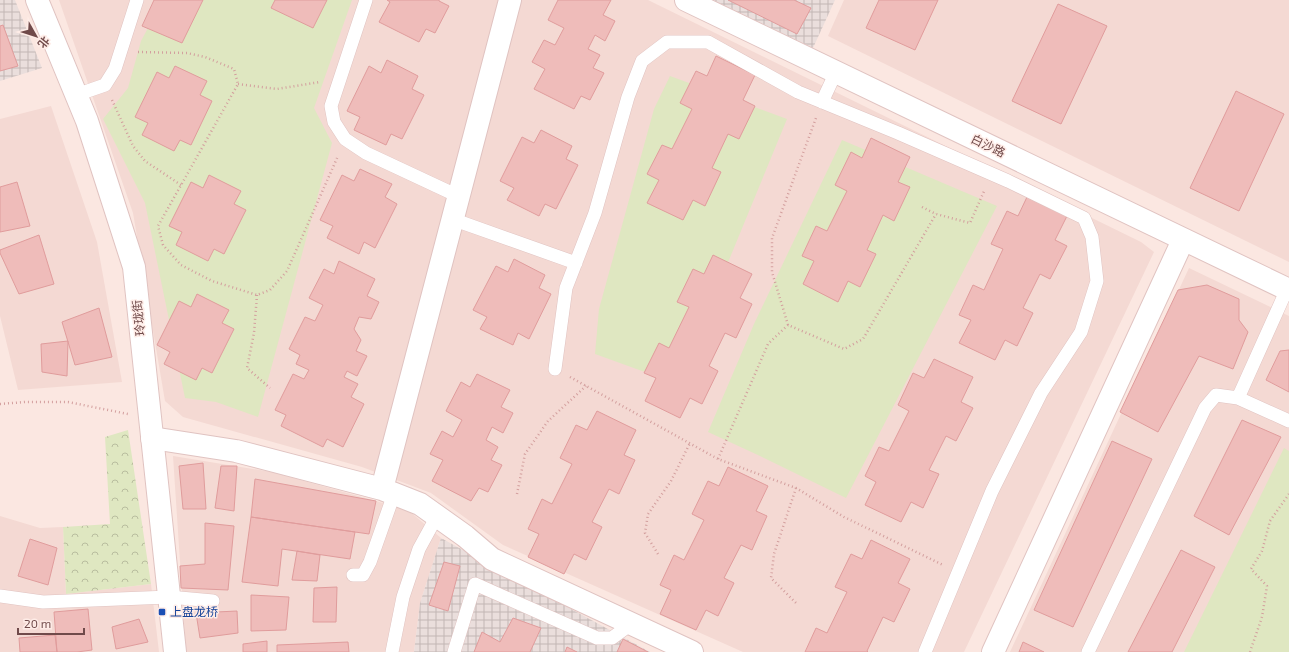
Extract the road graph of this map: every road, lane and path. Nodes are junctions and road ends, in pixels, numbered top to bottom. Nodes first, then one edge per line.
1 (37, 0) edge
2 (137, 0) edge
3 (366, 0) edge
4 (510, 0) edge
5 (686, 0) edge
6 (121, 51) junction
7 (836, 72) junction
8 (340, 78) junction
9 (238, 84) junction
10 (105, 85) junction
11 (76, 95) junction
12 (822, 102) junction
13 (345, 139) junction
14 (992, 174) junction
15 (181, 185) junction
16 (458, 196) junction
17 (922, 207) dead end
18 (936, 214) junction
19 (452, 219) junction
20 (1183, 240) junction
21 (576, 263) junction
22 (1288, 290) edge
23 (257, 294) junction
24 (788, 325) junction
25 (555, 369) joint
26 (586, 386) junction
27 (270, 388) dead end
28 (1238, 398) junction
29 (0, 404) edge
30 (1289, 421) edge
31 (151, 428) junction
32 (690, 443) junction
33 (718, 459) junction
34 (796, 488) junction
35 (388, 491) junction
36 (517, 494) dead end
37 (1289, 494) edge
38 (437, 516) junction
39 (658, 554) dead end
40 (958, 573) junction
41 (353, 574) dead end
42 (0, 596) edge
43 (169, 597) junction
44 (213, 601) dead end
45 (798, 605) dead end
46 (631, 624) junction
47 (175, 652) edge
48 (392, 652) edge
49 (454, 652) edge
50 (692, 652) edge
51 (925, 652) edge
52 (993, 652) edge
53 (1088, 652) edge
54 (1250, 652) edge

1 - 11 street, 玲珑街
2 - 6 lane
3 - 8 lane
4 - 16 street
5 - 7 street, 白沙路
6 - 9 path
6 - 10 lane
7 - 12 lane
7 - 20 street, 白沙路
8 - 9 path
8 - 13 lane
9 - 15 path
10 - 11 lane
10 - 15 path
11 - 31 street, 玲珑街
12 - 14 lane
12 - 21 lane
12 - 24 path
13 - 16 lane
13 - 23 path
14 - 18 path
14 - 40 lane
15 - 23 path
16 - 19 street
17 - 18 path
18 - 24 path
19 - 21 lane
19 - 35 street
20 - 22 street, 白沙路
20 - 52 street
21 - 25 lane
22 - 28 lane
23 - 27 path
24 - 33 path
25 - 26 path
26 - 32 path
26 - 36 path
28 - 30 lane
28 - 53 lane
29 - 31 path
31 - 35 street
31 - 43 street, 玲珑街
32 - 33 path
32 - 39 path
33 - 34 path
34 - 40 path
34 - 45 path
35 - 38 street
35 - 41 lane
37 - 54 path
38 - 46 street
38 - 48 lane
40 - 51 lane
42 - 43 lane
43 - 44 lane
43 - 47 street, 玲珑街
46 - 49 lane
46 - 50 street

